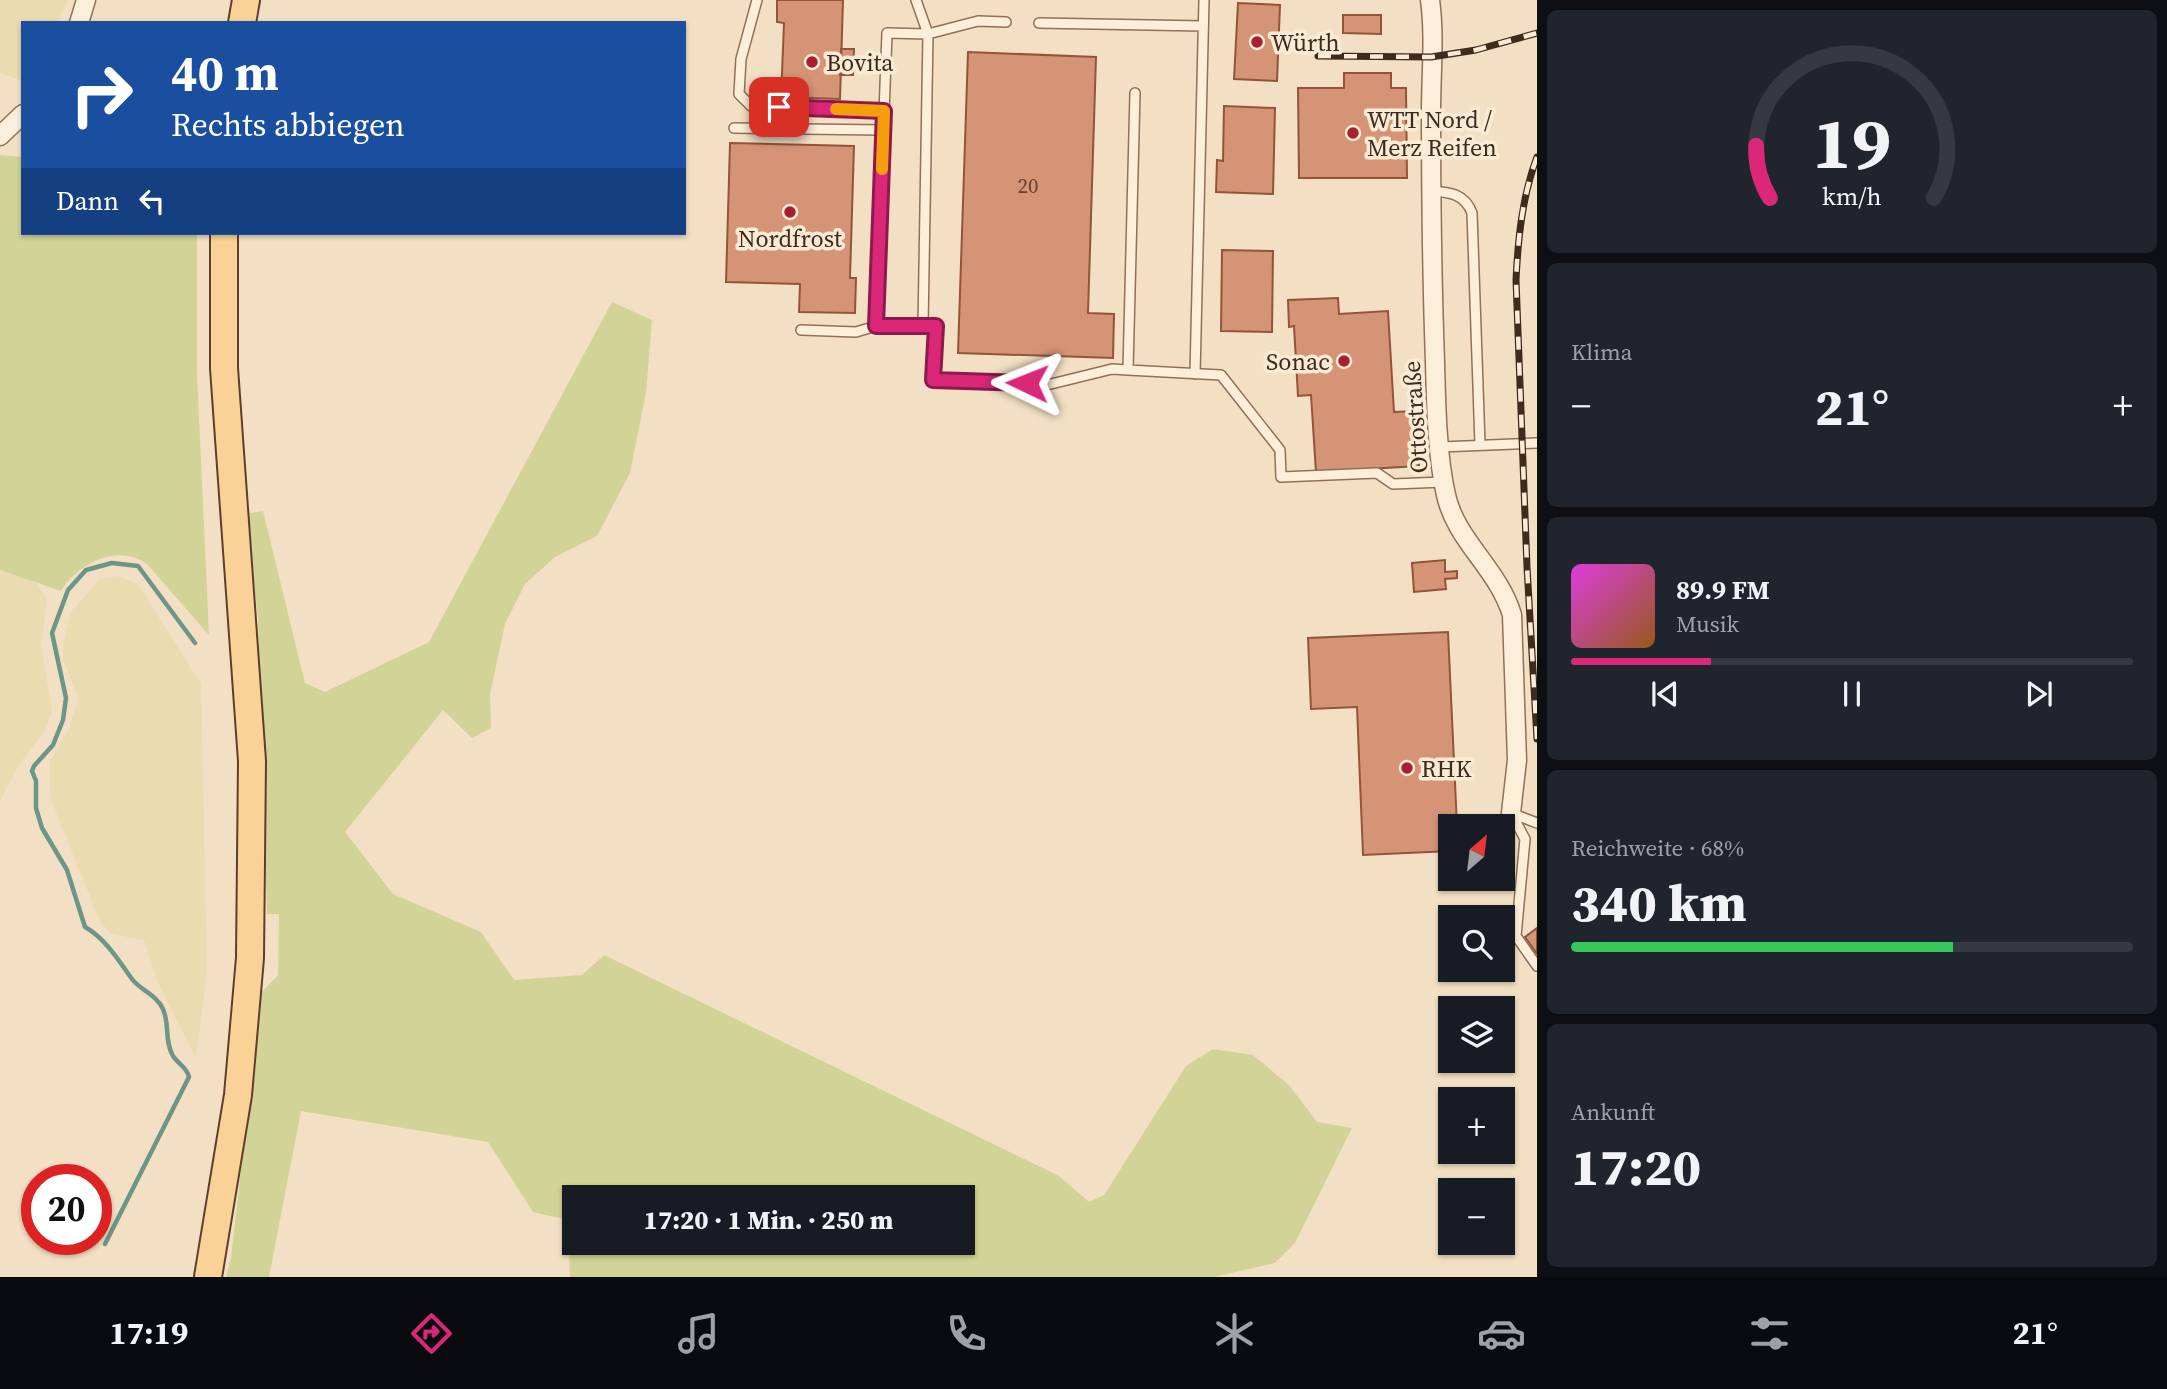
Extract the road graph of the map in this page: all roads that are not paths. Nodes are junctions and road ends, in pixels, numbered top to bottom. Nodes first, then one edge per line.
1 (86, 0) edge
2 (246, 0) edge
3 (757, 0) edge
4 (916, 0) edge
5 (1204, 0) edge
6 (1430, 0) edge
7 (80, 21) edge
8 (242, 21) edge
9 (1006, 22) dead end
10 (1039, 23) dead end
11 (1203, 26) junction
12 (929, 34) junction
13 (1135, 93) dead end
14 (884, 111) junction
15 (734, 128) dead end
16 (883, 130) junction
17 (1431, 191) junction
18 (224, 235) edge
19 (876, 326) junction
20 (923, 326) junction
21 (801, 330) dead end
22 (1128, 370) junction
23 (1195, 374) junction
24 (1537, 443) edge
25 (1480, 444) junction
26 (1441, 447) junction
27 (1444, 482) junction
28 (1511, 813) junction
29 (1537, 823) edge
30 (1537, 966) edge
31 (208, 1277) edge

1 - 7 street
2 - 8 main road
3 - 14 lane
4 - 12 lane
5 - 11 lane
6 - 17 street, Ottostraße
9 - 12 lane
10 - 11 lane
11 - 23 lane
12 - 14 lane
12 - 20 lane
13 - 22 lane
14 - 16 lane
15 - 16 lane
16 - 19 lane
17 - 25 lane
17 - 26 street, Ottostraße
18 - 31 main road
19 - 20 lane
19 - 21 lane
20 - 22 lane
22 - 23 lane
23 - 27 lane
24 - 25 lane
25 - 26 lane
26 - 27 street, Ottostraße
27 - 28 street, Ottostraße
28 - 29 lane
28 - 30 lane

